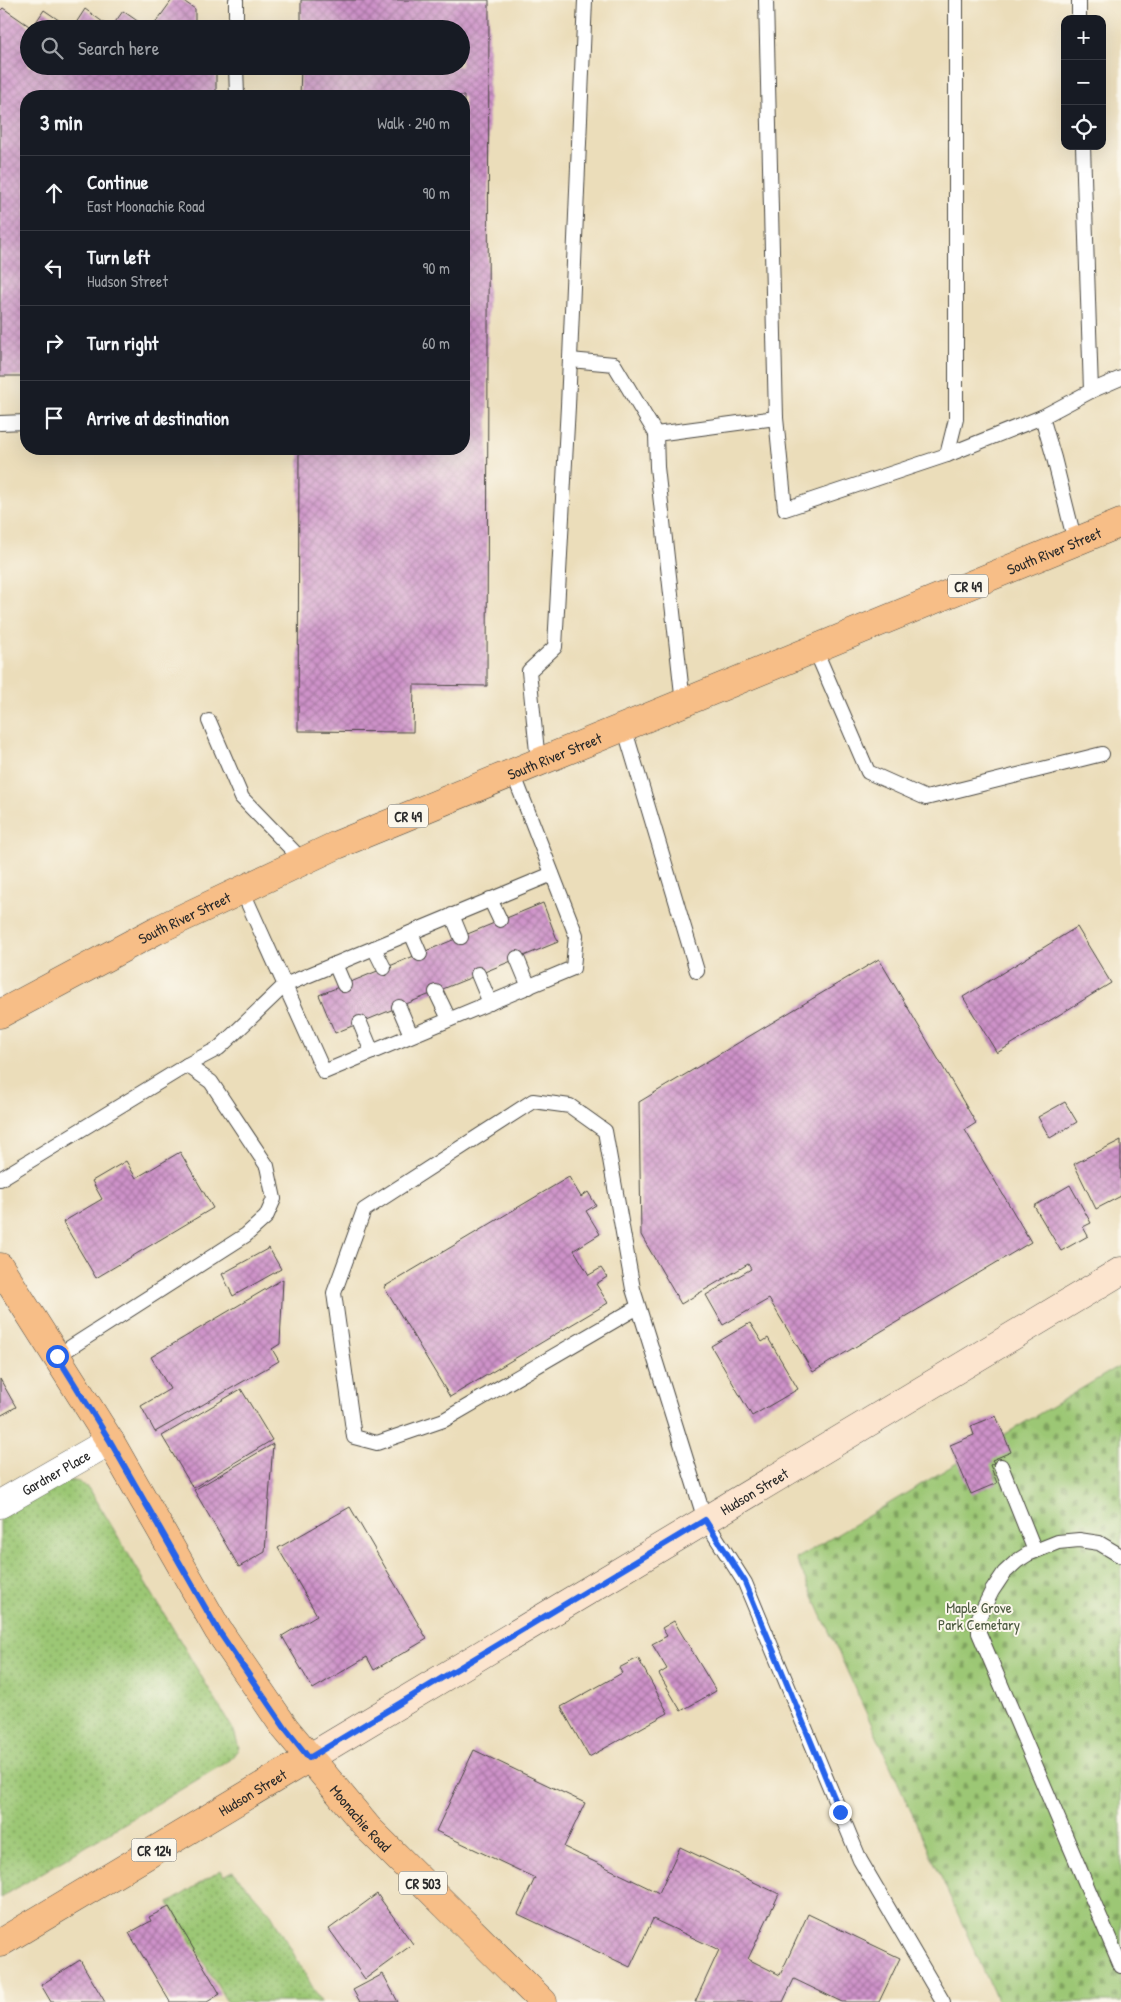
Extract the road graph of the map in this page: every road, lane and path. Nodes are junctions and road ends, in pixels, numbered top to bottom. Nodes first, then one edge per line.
1 (236, 0) edge
2 (585, 0) edge
3 (766, 0) edge
4 (956, 0) edge
5 (1079, 0) edge
6 (1080, 15) edge
7 (236, 20) edge
8 (236, 75) edge
9 (237, 90) edge
10 (1083, 150) edge
11 (570, 360) junction
12 (1121, 378) edge
13 (1091, 391) junction
14 (1042, 417) junction
15 (776, 418) junction
16 (20, 422) edge
17 (0, 423) edge
18 (656, 434) junction
19 (947, 454) junction
20 (1121, 523) edge
21 (1075, 542) junction
22 (815, 649) junction
23 (684, 703) junction
24 (209, 721) dead end
25 (624, 727) junction
26 (1102, 754) dead end
27 (538, 762) junction
28 (513, 773) junction
29 (303, 861) junction
30 (552, 874) junction
31 (242, 890) junction
32 (490, 899) junction
33 (452, 915) junction
34 (500, 920) dead end
35 (410, 933) junction
36 (461, 937) dead end
37 (374, 948) junction
38 (420, 954) dead end
39 (517, 958) dead end
40 (335, 964) junction
41 (384, 968) dead end
42 (697, 971) dead end
43 (478, 974) dead end
44 (285, 985) junction
45 (344, 985) dead end
46 (529, 987) junction
47 (436, 992) dead end
48 (490, 1003) junction
49 (400, 1007) dead end
50 (0, 1014) edge
51 (449, 1019) junction
52 (360, 1023) dead end
53 (411, 1035) junction
54 (372, 1052) junction
55 (187, 1065) junction
56 (0, 1179) edge
57 (0, 1267) edge
58 (1121, 1271) edge
59 (638, 1307) junction
60 (57, 1356) junction
61 (110, 1441) junction
62 (1001, 1466) dead end
63 (0, 1504) edge
64 (705, 1520) junction
65 (1034, 1551) junction
66 (1121, 1556) edge
67 (309, 1758) junction
68 (0, 1943) edge
69 (1121, 1966) edge
70 (543, 2002) edge
71 (942, 2002) edge

1 - 7 lane
2 - 11 lane
3 - 15 lane
4 - 19 lane
5 - 6 lane
8 - 9 lane
10 - 13 lane
11 - 18 lane
11 - 27 lane
12 - 13 lane
13 - 14 lane
14 - 19 lane
14 - 21 lane
15 - 18 lane
15 - 19 lane
16 - 17 lane
18 - 23 lane
20 - 21 main road, South River Street / CR 49
21 - 22 main road, South River Street / CR 49
22 - 23 main road, South River Street / CR 49
22 - 26 lane
23 - 25 main road, South River Street / CR 49
24 - 29 lane
25 - 27 main road, South River Street / CR 49
25 - 42 lane
27 - 28 main road, South River Street / CR 49
28 - 29 main road, South River Street / CR 49
28 - 30 lane
29 - 31 main road, South River Street / CR 49
30 - 32 lane
30 - 46 lane
31 - 44 lane
31 - 50 main road, South River Street / CR 49
32 - 33 lane
32 - 34 lane
33 - 35 lane
33 - 36 lane
35 - 37 lane
35 - 38 lane
37 - 40 lane
37 - 41 lane
39 - 46 lane
40 - 44 lane
40 - 45 lane
43 - 48 lane
44 - 54 lane
44 - 55 lane
46 - 48 lane
47 - 51 lane
48 - 51 lane
49 - 53 lane
51 - 53 lane
52 - 54 lane
53 - 54 lane
55 - 56 lane
55 - 60 lane
57 - 60 main road, CR 503
58 - 64 main road, Hudson Street / CR 124
59 - 59 lane
59 - 64 lane
60 - 61 main road, CR 503
61 - 63 street, Gardner Place
61 - 67 main road, CR 503
62 - 65 lane
64 - 67 main road, Hudson Street / CR 124
64 - 71 lane
65 - 66 lane
65 - 69 lane
67 - 68 main road, Hudson Street / CR 124
67 - 70 main road, Moonachie Road / CR 503

